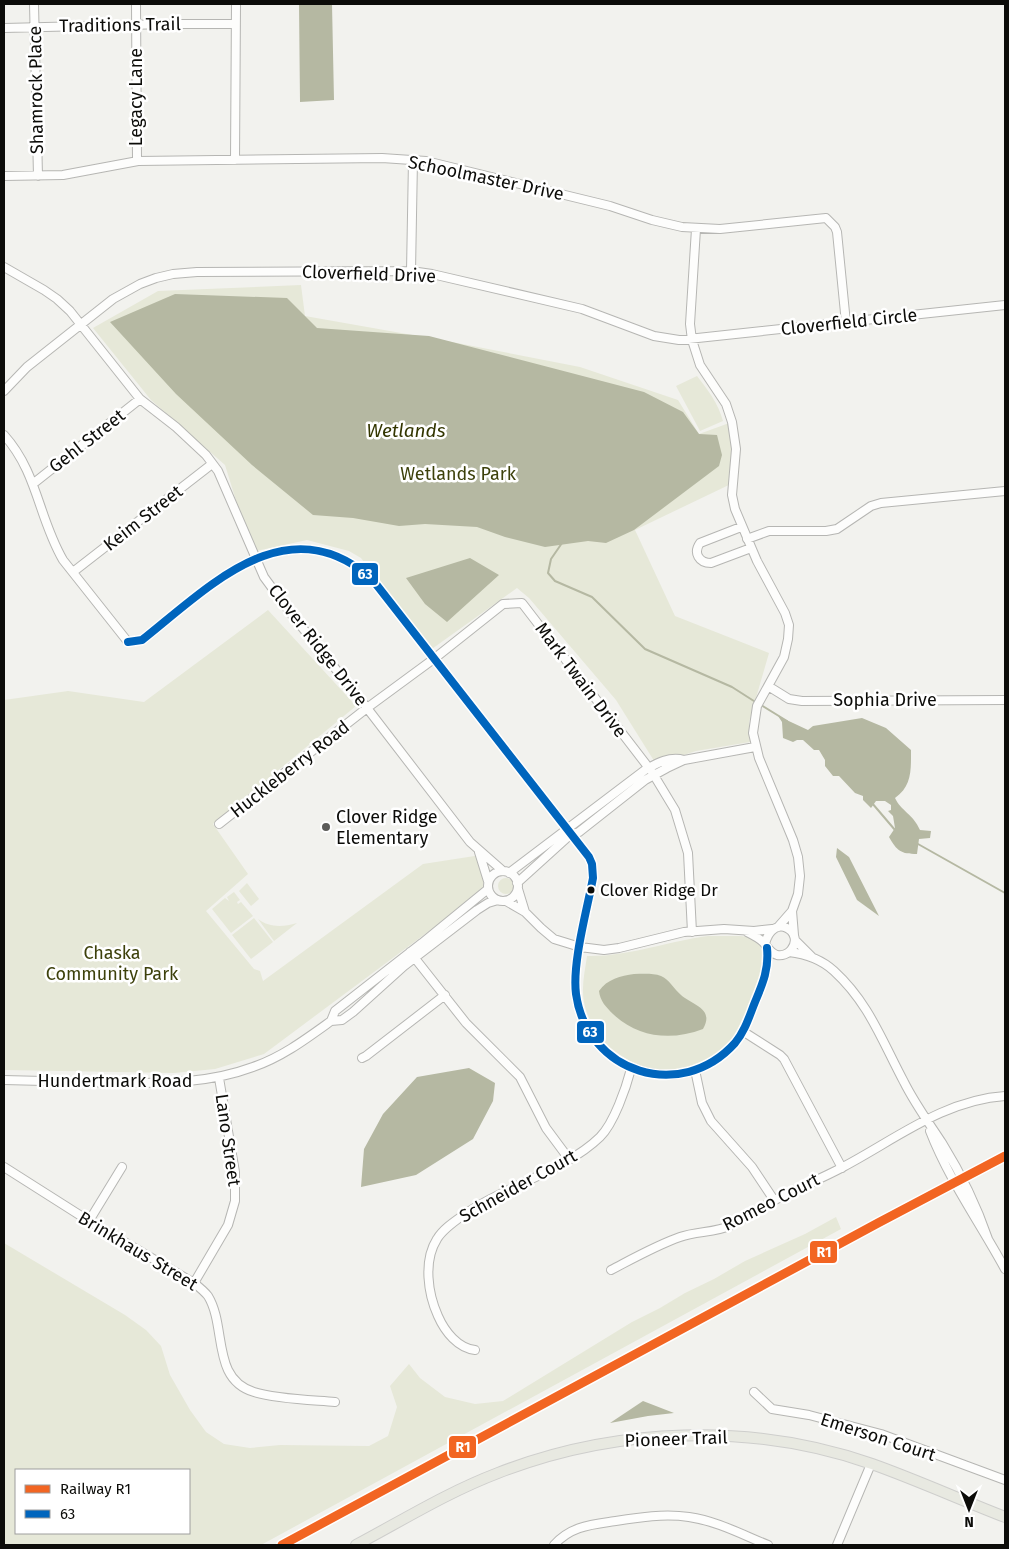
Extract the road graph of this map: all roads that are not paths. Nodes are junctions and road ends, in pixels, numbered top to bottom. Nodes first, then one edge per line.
1 (34, 4) edge
2 (136, 4) edge
3 (236, 4) edge
4 (136, 24) junction
5 (235, 24) junction
6 (34, 27) junction
7 (4, 28) edge
8 (234, 160) junction
9 (413, 160) junction
10 (137, 161) junction
11 (4, 176) edge
12 (38, 176) junction
13 (696, 229) junction
14 (4, 266) edge
15 (411, 271) junction
16 (1005, 305) edge
17 (846, 323) junction
18 (81, 325) junction
19 (692, 340) junction
20 (4, 392) edge
21 (140, 399) junction
22 (4, 435) edge
23 (212, 464) junction
24 (34, 483) junction
25 (1005, 491) edge
26 (741, 527) junction
27 (747, 539) junction
28 (751, 548) junction
29 (255, 558) junction
30 (73, 572) junction
31 (503, 604) joint
32 (128, 642) junction
33 (125, 650) dead end
34 (435, 658) junction
35 (768, 686) junction
36 (1005, 700) edge
37 (367, 708) junction
38 (755, 747) junction
39 (651, 771) junction
40 (219, 824) dead end
41 (569, 833) junction
42 (479, 851) junction
43 (506, 872) junction
44 (488, 885) junction
45 (518, 886) junction
46 (502, 900) junction
47 (792, 910) junction
48 (525, 912) junction
49 (775, 928) junction
50 (745, 931) junction
51 (692, 932) junction
52 (794, 938) junction
53 (766, 946) junction
54 (580, 947) junction
55 (410, 952) junction
56 (787, 953) junction
57 (812, 957) junction
58 (415, 959) junction
59 (767, 972) junction
60 (445, 995) junction
61 (331, 1021) junction
62 (744, 1032) junction
63 (362, 1058) dead end
64 (631, 1069) junction
65 (695, 1070) junction
66 (219, 1078) junction
67 (4, 1080) edge
68 (1005, 1096) edge
69 (926, 1120) junction
70 (569, 1159) junction
71 (4, 1167) edge
72 (122, 1167) dead end
73 (842, 1168) junction
74 (774, 1200) junction
75 (89, 1221) junction
76 (1005, 1269) edge
77 (612, 1270) dead end
78 (194, 1283) junction
79 (476, 1350) dead end
80 (754, 1392) dead end
81 (335, 1402) dead end
82 (871, 1464) junction
83 (1005, 1480) edge
84 (1005, 1516) edge
85 (356, 1545) edge
86 (554, 1545) edge
87 (768, 1545) edge
88 (836, 1545) edge

1 - 6 street, Shamrock Place
2 - 4 street, Legacy Lane
3 - 5 street
4 - 5 street, Traditions Trail
4 - 6 street, Traditions Trail
4 - 10 street, Legacy Lane
5 - 8 street
6 - 7 street, Traditions Trail
6 - 12 street, Shamrock Place
8 - 9 street, Schoolmaster Drive
8 - 10 street, Schoolmaster Drive
9 - 13 street, Schoolmaster Drive
9 - 15 street
10 - 12 street, Schoolmaster Drive
11 - 12 street, Schoolmaster Drive
13 - 17 street, Schoolmaster Drive
13 - 19 street
14 - 18 street, Clover Ridge Drive
15 - 18 street, Cloverfield Drive
15 - 19 street, Cloverfield Drive
16 - 17 street, Cloverfield Circle
17 - 19 street, Cloverfield Circle
18 - 20 street, Cloverfield Drive
18 - 21 street, Clover Ridge Drive
19 - 26 street
21 - 23 street, Clover Ridge Drive
21 - 24 street, Gehl Street
22 - 24 street
23 - 29 street, Clover Ridge Drive
23 - 30 street, Keim Street
24 - 30 street
25 - 27 street
26 - 27 street
26 - 28 street
27 - 28 street
28 - 35 street
29 - 32 street
29 - 34 street
29 - 37 street, Clover Ridge Drive
30 - 32 street
31 - 34 street, Huckleberry Road
31 - 39 street, Mark Twain Drive
32 - 33 street
34 - 37 street, Huckleberry Road
34 - 41 street
35 - 36 street, Sophia Drive
35 - 38 street
37 - 40 street, Huckleberry Road
37 - 42 street, Clover Ridge Drive
38 - 39 street
38 - 47 street
39 - 41 street
39 - 51 street, Mark Twain Drive
41 - 43 street
41 - 45 street
41 - 54 street
42 - 43 street, Clover Ridge Drive
42 - 44 street, Clover Ridge Drive
43 - 44 street
43 - 45 street
44 - 46 street
44 - 55 street
45 - 46 street
45 - 48 street
46 - 48 street
46 - 58 street
47 - 49 street
47 - 52 street
48 - 54 street
49 - 50 street
49 - 52 street
49 - 53 street
50 - 51 street
50 - 53 street
51 - 54 street
52 - 56 street
52 - 57 street
53 - 56 street
53 - 59 street
54 - 64 street
55 - 58 street
55 - 61 street
56 - 57 street
56 - 59 street
57 - 69 street
58 - 60 street
58 - 61 street
59 - 62 street
60 - 63 street
60 - 70 street
61 - 66 street, Hundertmark Road
62 - 65 street
62 - 73 street
64 - 65 street
64 - 70 street, Schneider Court
65 - 74 street
66 - 67 street, Hundertmark Road
66 - 78 street, Lano Street
68 - 69 street, Romeo Court
69 - 73 street, Romeo Court
69 - 76 street
70 - 79 street, Schneider Court
71 - 75 street, Brinkhaus Street
72 - 75 street
73 - 74 street, Romeo Court
74 - 77 street, Romeo Court
75 - 78 street, Brinkhaus Street
78 - 81 street, Brinkhaus Street
80 - 83 street, Emerson Court
82 - 84 main road, Pioneer Trail
82 - 85 main road, Pioneer Trail
82 - 88 street
86 - 87 street

